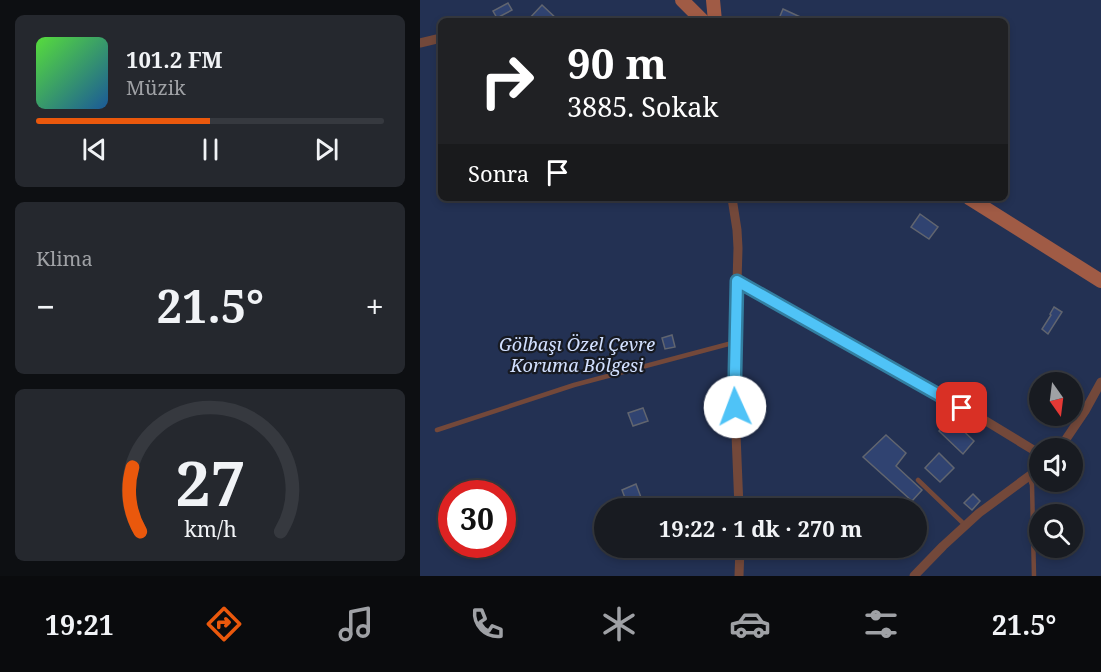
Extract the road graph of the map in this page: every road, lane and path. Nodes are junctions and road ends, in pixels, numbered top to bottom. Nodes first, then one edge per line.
1 (682, 0) edge
2 (713, 0) edge
3 (694, 18) edge
4 (715, 18) edge
5 (438, 39) edge
6 (420, 43) edge
7 (732, 201) edge
8 (974, 201) edge
9 (1101, 280) edge
10 (737, 281) junction
11 (736, 342) junction
12 (1101, 382) edge
13 (437, 430) dead end
14 (1067, 438) edge
15 (1029, 447) edge
16 (1029, 477) edge
17 (918, 480) dead end
18 (1032, 492) edge
19 (739, 498) edge
20 (965, 525) junction
21 (740, 558) edge
22 (739, 576) edge
23 (914, 576) edge
24 (1034, 576) edge

1 - 3 street
2 - 4 street
5 - 6 street
7 - 10 street
8 - 9 street
10 - 11 street
10 - 15 street
11 - 13 lane
11 - 19 street
12 - 14 street
16 - 20 street
17 - 20 lane
18 - 24 lane
20 - 23 street
21 - 22 street

